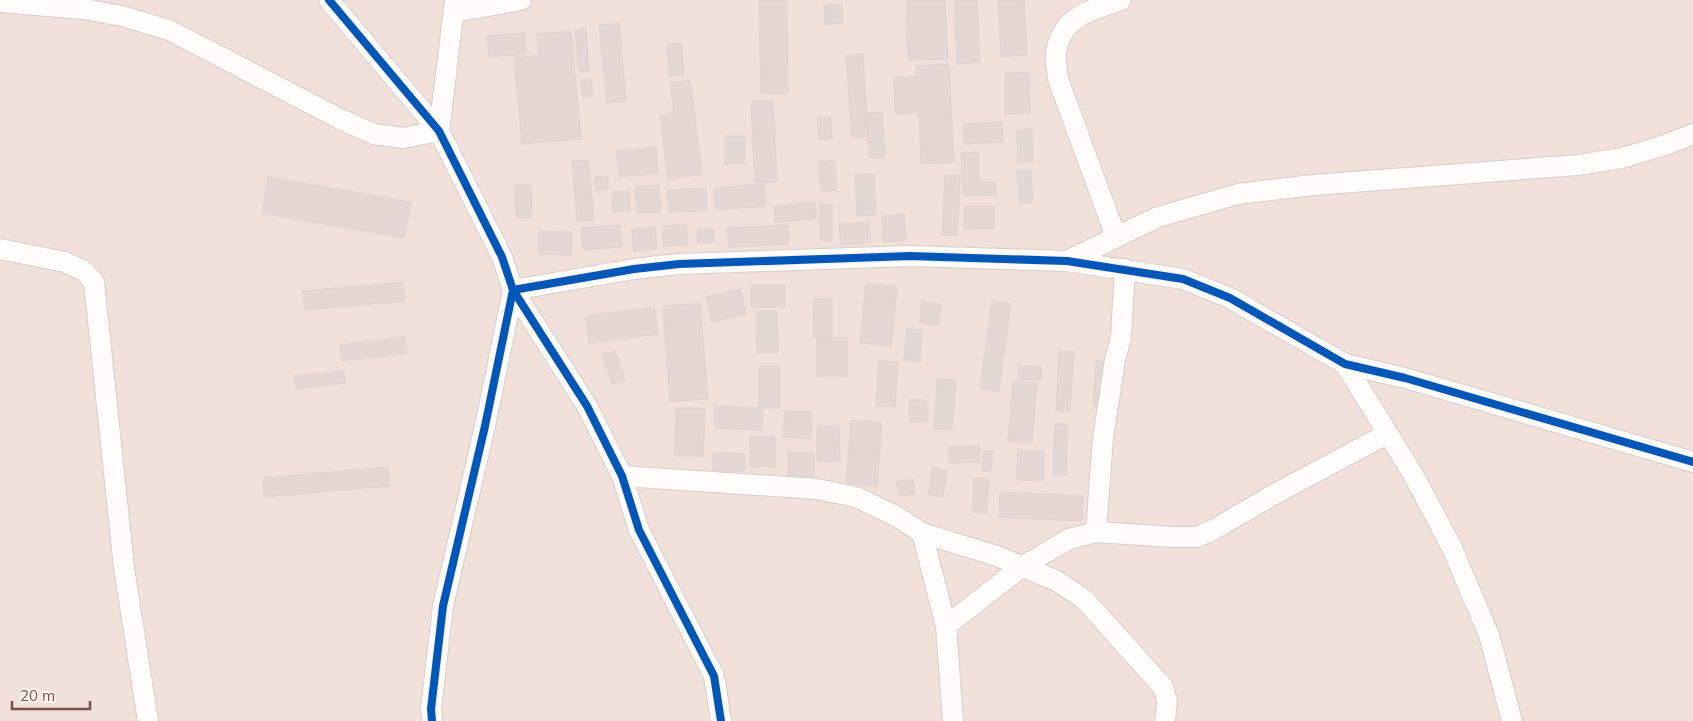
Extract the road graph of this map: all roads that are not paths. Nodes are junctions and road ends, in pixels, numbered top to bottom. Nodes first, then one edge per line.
1 (329, 0) edge
2 (521, 0) edge
3 (1121, 0) edge
4 (0, 2) edge
5 (454, 6) edge
6 (439, 131) junction
7 (1693, 134) edge
8 (1116, 237) junction
9 (0, 249) edge
10 (1067, 261) junction
11 (1125, 270) junction
12 (513, 290) junction
13 (1344, 364) junction
14 (1387, 434) junction
15 (1693, 462) edge
16 (622, 476) junction
17 (1096, 532) junction
18 (922, 533) junction
19 (1023, 566) junction
20 (946, 626) junction
21 (148, 721) edge
22 (432, 721) edge
23 (721, 721) edge
24 (953, 721) edge
25 (1165, 721) edge
26 (1512, 721) edge

1 - 6 street
2 - 5 street
3 - 8 street
4 - 6 street
5 - 6 street
6 - 12 street
7 - 8 street
8 - 10 street
9 - 21 street
10 - 11 street
10 - 12 street
11 - 13 street
11 - 17 street
12 - 16 street
12 - 22 street
13 - 14 street
13 - 15 street
14 - 17 street
14 - 26 street
16 - 18 street
16 - 23 street
17 - 19 street
18 - 19 street
18 - 20 street
19 - 20 street
19 - 25 street
20 - 24 street

